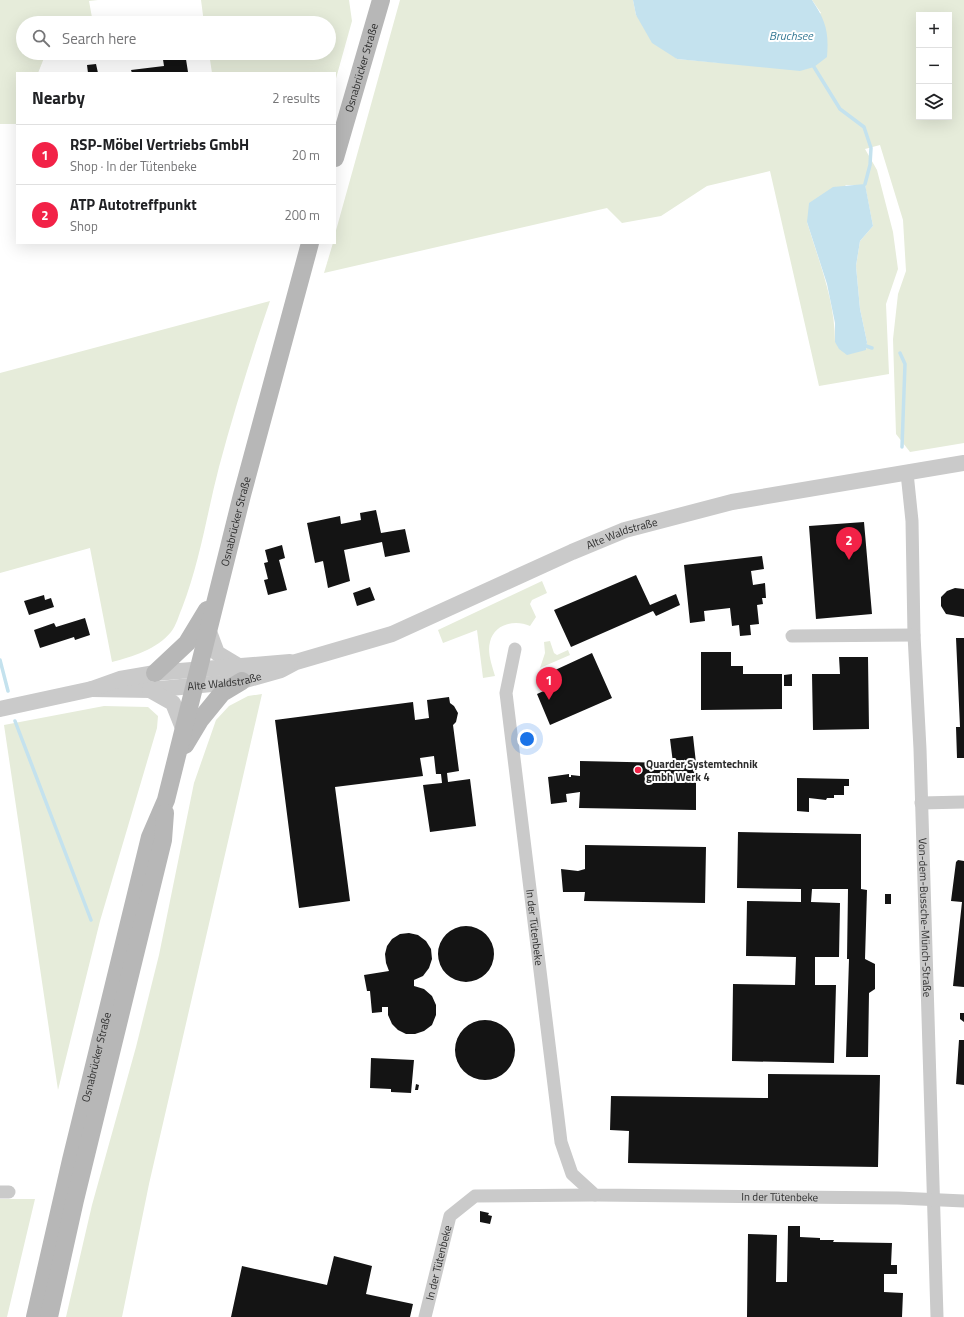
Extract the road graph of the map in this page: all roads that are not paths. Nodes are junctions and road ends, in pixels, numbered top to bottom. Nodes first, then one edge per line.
1 (381, 0) edge
2 (336, 155) edge
3 (310, 244) edge
4 (964, 462) edge
5 (907, 473) junction
6 (216, 596) junction
7 (208, 629) junction
8 (914, 635) junction
9 (792, 636) dead end
10 (515, 649) dead end
11 (239, 673) junction
12 (196, 678) junction
13 (153, 681) junction
14 (8, 707) edge
15 (184, 728) junction
16 (175, 762) junction
17 (166, 800) junction
18 (964, 802) edge
19 (921, 803) junction
20 (595, 1195) junction
21 (933, 1201) junction
22 (964, 1201) edge
23 (35, 1317) edge
24 (49, 1317) edge
25 (425, 1317) edge
26 (937, 1317) edge

1 - 2 main road, Osnabrücker Straße
3 - 6 main road, Osnabrücker Straße
4 - 5 street, Alte Waldstraße
5 - 8 street, Von-dem-Bussche-Münch-Straße
5 - 11 street, Alte Waldstraße
6 - 7 main road, Osnabrücker Straße
6 - 13 main road
7 - 11 street, Alte Waldstraße
7 - 12 main road, Osnabrücker Straße
8 - 9 street
8 - 19 street, Von-dem-Bussche-Münch-Straße
10 - 20 street, In der Tütenbeke
11 - 12 street, Alte Waldstraße
11 - 16 main road
12 - 13 street, Alte Waldstraße
12 - 15 main road, Osnabrücker Straße
13 - 14 street, Alte Waldstraße
13 - 15 street
15 - 16 main road, Osnabrücker Straße
16 - 17 main road, Osnabrücker Straße
17 - 23 main road, Osnabrücker Straße
17 - 24 main road, Osnabrücker Straße
18 - 19 street
19 - 21 street, Von-dem-Bussche-Münch-Straße
20 - 21 street, In der Tütenbeke
20 - 25 street, In der Tütenbeke
21 - 22 street, In der Tütenbeke
21 - 26 street, Von-dem-Bussche-Münch-Straße

